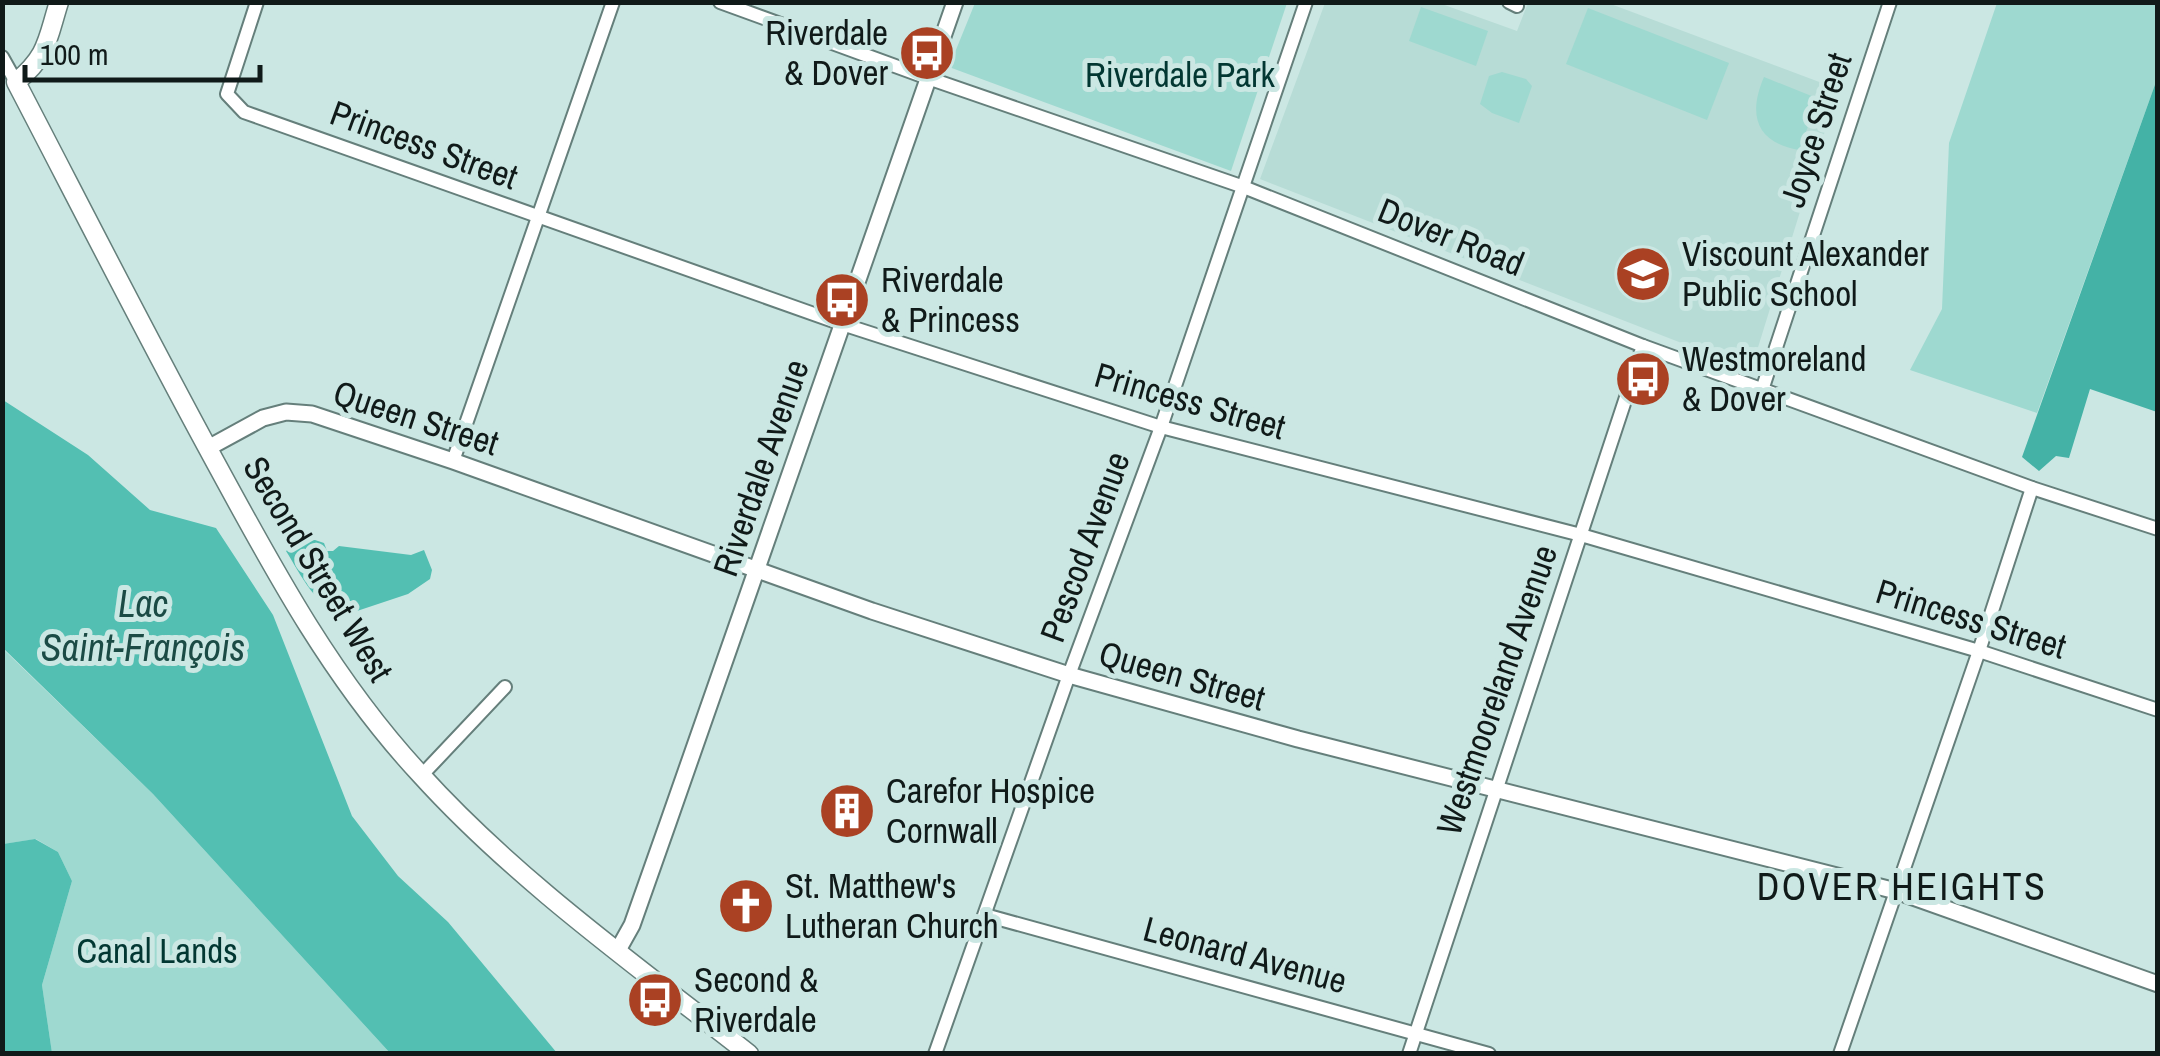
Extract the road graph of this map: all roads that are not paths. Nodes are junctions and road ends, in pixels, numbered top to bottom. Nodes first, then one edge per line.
1 (60, 2) edge
2 (257, 2) edge
3 (613, 2) edge
4 (720, 2) edge
5 (955, 2) edge
6 (1306, 2) edge
7 (1890, 2) edge
8 (2, 57) edge
9 (928, 78) junction
10 (16, 82) junction
11 (1242, 186) junction
12 (538, 218) junction
13 (842, 324) junction
14 (1642, 346) junction
15 (1762, 390) junction
16 (1161, 427) junction
17 (208, 448) junction
18 (453, 461) junction
19 (2032, 488) junction
20 (2158, 530) edge
21 (1581, 535) junction
22 (758, 569) junction
23 (1980, 651) junction
24 (1069, 675) junction
25 (505, 687) dead end
26 (2158, 710) edge
27 (421, 776) junction
28 (1494, 787) junction
29 (1896, 892) junction
30 (985, 916) junction
31 (618, 950) junction
32 (2158, 984) edge
33 (1416, 1033) junction
34 (749, 1054) edge
35 (935, 1054) edge
36 (1409, 1054) edge
37 (1489, 1054) edge
38 (1840, 1054) edge

1 - 10 main road
2 - 12 street, Princess Street
3 - 12 street
4 - 9 street, Dover Road
5 - 9 street, Riverdale Avenue
6 - 11 street, Pescod Avenue
7 - 15 street, Joyce Street
8 - 10 street, Second Street West
9 - 11 street, Dover Road
9 - 13 street, Riverdale Avenue
10 - 17 main road, Second Street West
11 - 14 street, Dover Road
11 - 16 street, Pescod Avenue
12 - 13 street, Princess Street
12 - 18 street
13 - 16 street, Princess Street
13 - 22 street, Riverdale Avenue
14 - 15 street, Dover Road
14 - 21 street, Westmooreland Avenue
15 - 19 street, Dover Road
16 - 21 street, Princess Street
16 - 24 street, Pescod Avenue
17 - 18 street, Queen Street
17 - 27 main road, Second Street West
18 - 22 street, Queen Street
19 - 20 street, Dover Road
19 - 23 street
21 - 23 street, Princess Street
21 - 28 street, Westmooreland Avenue
22 - 24 street, Queen Street
22 - 31 street, Riverdale Avenue
23 - 26 street, Princess Street
23 - 29 street
24 - 28 street, Queen Street
24 - 30 street, Pescod Avenue
25 - 27 street
27 - 31 main road, Second Street West
28 - 29 street, Queen Street
28 - 33 street, Westmooreland Avenue
29 - 32 street, Queen Street
29 - 38 street
30 - 33 street, Leonard Avenue
30 - 35 street, Pescod Avenue
31 - 34 main road, Second Street West
33 - 36 street, Westmooreland Avenue
33 - 37 street, Leonard Avenue

